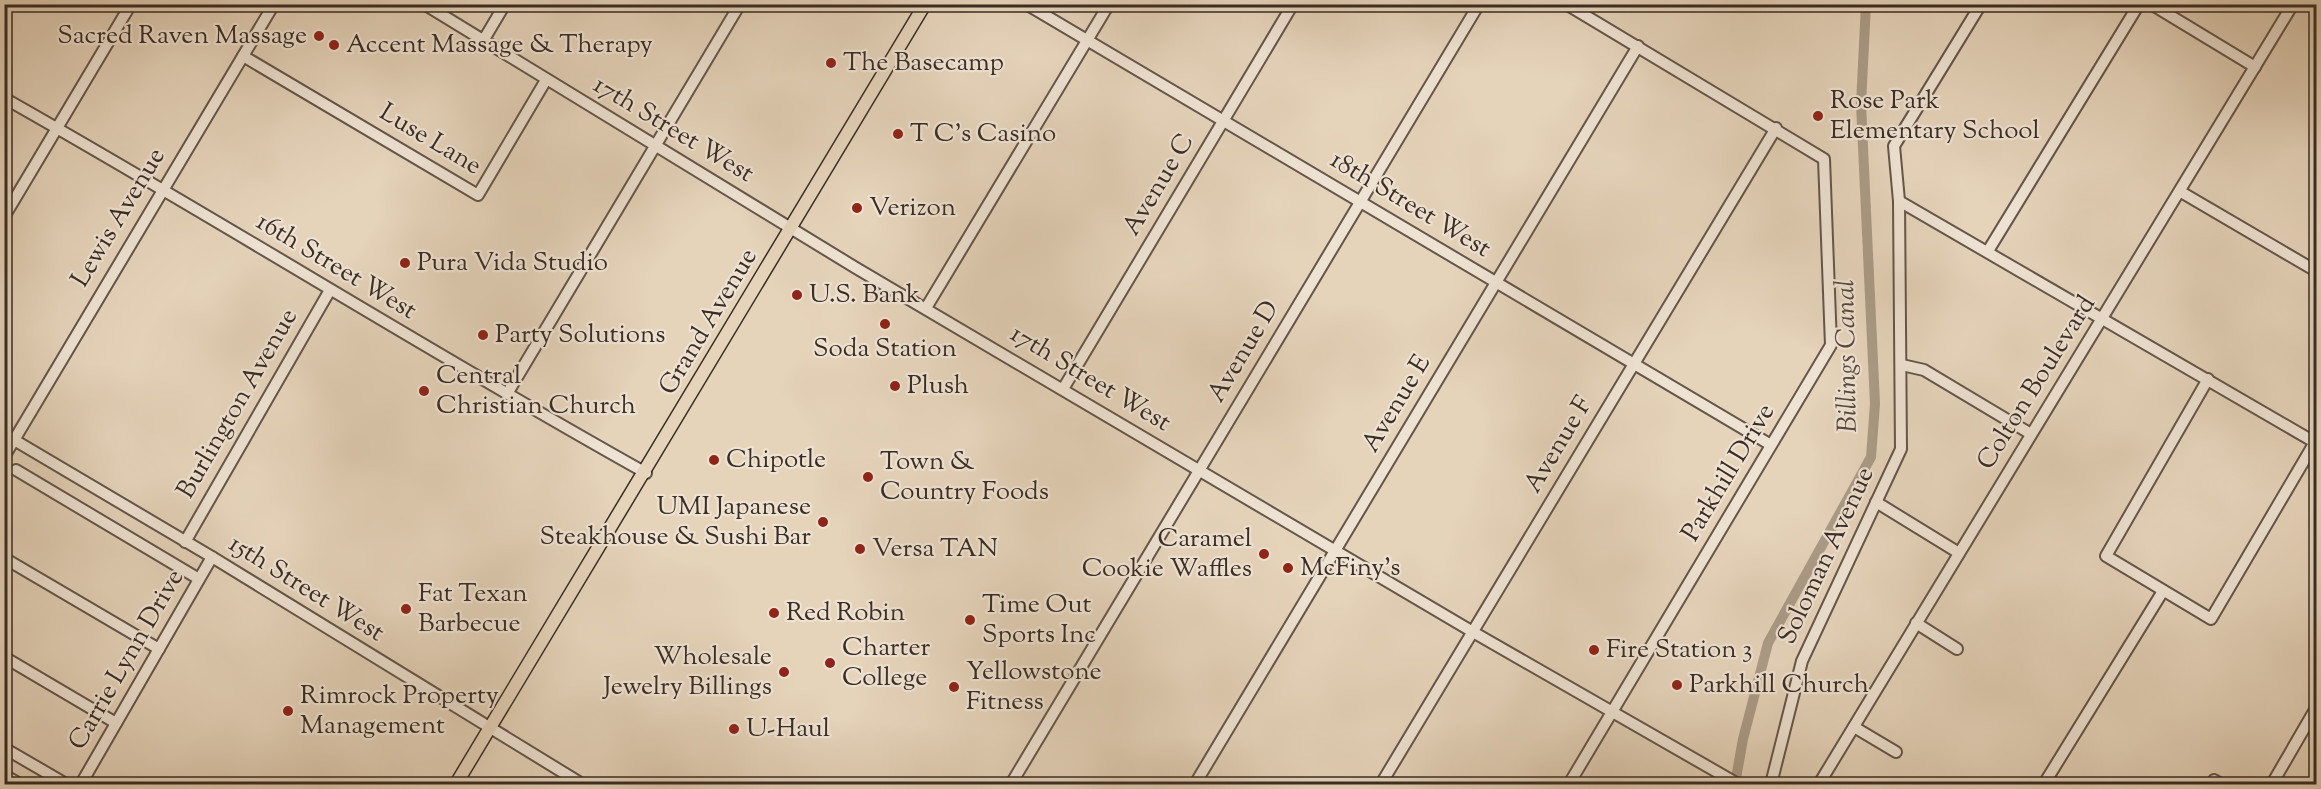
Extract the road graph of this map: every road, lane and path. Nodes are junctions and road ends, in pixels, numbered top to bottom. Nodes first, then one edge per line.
1 (131, 4) edge
2 (274, 4) edge
3 (424, 4) edge
4 (505, 4) edge
5 (740, 4) edge
6 (925, 4) edge
7 (1026, 4) edge
8 (1109, 4) edge
9 (1293, 4) edge
10 (1479, 4) edge
11 (1566, 4) edge
12 (1981, 4) edge
13 (2139, 4) edge
14 (2151, 4) edge
15 (2293, 4) edge
16 (483, 41) junction
17 (1087, 41) junction
18 (1638, 46) junction
19 (243, 56) junction
20 (2255, 67) junction
21 (546, 80) junction
22 (4, 98) edge
23 (1224, 121) junction
24 (57, 127) junction
25 (1776, 128) junction
26 (656, 143) junction
27 (162, 188) junction
28 (2181, 192) junction
29 (1899, 201) junction
30 (1361, 202) junction
31 (4, 217) edge
32 (791, 226) junction
33 (1988, 251) junction
34 (2316, 271) edge
35 (1497, 282) junction
36 (330, 290) junction
37 (926, 308) junction
38 (2103, 319) junction
39 (1634, 364) junction
40 (1902, 365) junction
41 (2208, 379) junction
42 (1063, 389) junction
43 (507, 394) junction
44 (2031, 434) junction
45 (9, 438) edge
46 (2316, 443) edge
47 (1771, 445) junction
48 (4, 457) edge
49 (16, 470) dead end
50 (1200, 471) junction
51 (645, 473) junction
52 (1876, 502) junction
53 (185, 542) junction
54 (1336, 550) junction
55 (1959, 553) junction
56 (212, 557) junction
57 (4, 558) edge
58 (200, 579) junction
59 (2163, 591) junction
60 (1916, 623) junction
61 (1473, 632) junction
62 (159, 649) junction
63 (1957, 649) dead end
64 (4, 657) edge
65 (2316, 708) edge
66 (1614, 712) junction
67 (116, 723) junction
68 (1854, 727) junction
69 (490, 729) junction
70 (4, 748) edge
71 (1896, 752) dead end
72 (4, 775) edge
73 (20, 784) edge
74 (66, 784) edge
75 (81, 784) edge
76 (456, 784) edge
77 (582, 784) edge
78 (1011, 784) edge
79 (1195, 784) edge
80 (1381, 784) edge
81 (1569, 784) edge
82 (1738, 784) edge
83 (1771, 784) edge
84 (1820, 784) edge
85 (2044, 784) edge
86 (2272, 784) edge

1 - 24 street
2 - 19 street, Lewis Avenue
3 - 16 street, 17th Street West
4 - 16 street
5 - 26 street
6 - 32 main road, Grand Avenue
7 - 17 street, 18th Street West
8 - 17 street
9 - 23 street, Avenue C
10 - 30 street, Avenue D
11 - 18 street
12 - 29 street
13 - 33 street
14 - 20 street
15 - 20 street, Colton Boulevard
16 - 21 street, 17th Street West
17 - 23 street, 18th Street West
17 - 37 street
18 - 25 street
18 - 35 street, Avenue E
19 - 21 street, Luse Lane
19 - 27 street, Lewis Avenue
20 - 28 street, Colton Boulevard
21 - 26 street, 17th Street West
22 - 24 street, 16th Street West
23 - 30 street, 18th Street West
23 - 42 street, Avenue C
24 - 27 street, 16th Street West
24 - 31 street
25 - 39 street, Avenue F
25 - 47 street, Parkhill Drive
26 - 32 street, 17th Street West
26 - 43 street
27 - 36 street, 16th Street West
27 - 45 street, Lewis Avenue
28 - 34 street
28 - 38 street, Colton Boulevard
29 - 33 street
29 - 40 street, Soloman Avenue
30 - 35 street, 18th Street West
30 - 50 street, Avenue D
32 - 37 street, 17th Street West
32 - 51 main road, Grand Avenue
33 - 38 street
35 - 39 street, 18th Street West
35 - 54 street, Avenue E
36 - 43 street, 16th Street West
36 - 53 street, Burlington Avenue
37 - 42 street, 17th Street West
38 - 41 street
38 - 44 street, Colton Boulevard
39 - 47 street, 18th Street West
39 - 61 street, Avenue F
40 - 44 street
40 - 52 street, Soloman Avenue
41 - 46 street
41 - 59 street
42 - 50 street, 17th Street West
43 - 51 street, 16th Street West
44 - 55 street, Colton Boulevard
45 - 48 street, Lewis Avenue
45 - 53 street, 15th Street West
46 - 59 street
47 - 66 street, Parkhill Drive
49 - 58 street
50 - 54 street, 17th Street West
50 - 78 street, Avenue D
51 - 69 main road, Grand Avenue
52 - 55 street
52 - 83 street, Soloman Avenue
53 - 56 street, 15th Street West
54 - 61 street, 17th Street West
54 - 79 street, Avenue E
55 - 60 street, Colton Boulevard
56 - 58 street, Carrie Lynn Drive
56 - 69 street, 15th Street West
57 - 62 street
58 - 62 street, Carrie Lynn Drive
59 - 85 street
60 - 63 street
60 - 68 street, Colton Boulevard
61 - 66 street, 17th Street West
61 - 80 street, Avenue F
62 - 67 street, Carrie Lynn Drive
64 - 67 street
65 - 86 street
66 - 81 street, Parkhill Drive
66 - 82 street, 17th Street West
67 - 75 street, Carrie Lynn Drive
68 - 71 street
68 - 84 street, Colton Boulevard
69 - 76 main road, Grand Avenue
69 - 77 street, 15th Street West
70 - 74 street
72 - 73 street

